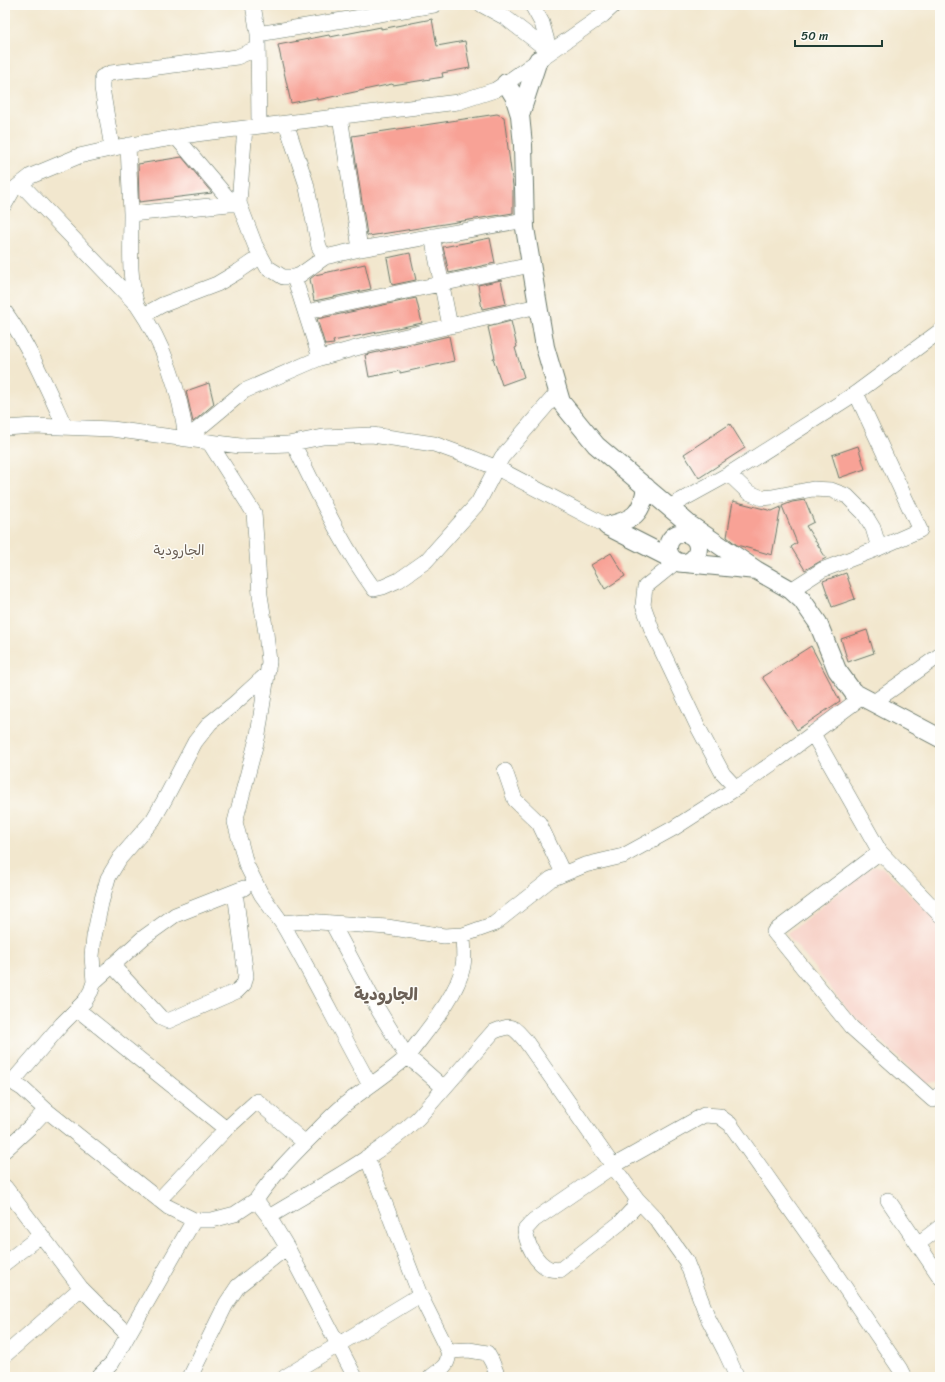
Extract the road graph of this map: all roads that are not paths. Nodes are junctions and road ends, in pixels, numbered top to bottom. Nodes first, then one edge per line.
1 (253, 5) edge
2 (434, 5) edge
3 (482, 5) edge
4 (532, 5) edge
5 (607, 8) edge
6 (258, 41) junction
7 (544, 56) junction
8 (506, 83) junction
9 (520, 115) junction
10 (340, 116) junction
11 (286, 123) junction
12 (252, 127) junction
13 (176, 137) junction
14 (128, 145) junction
15 (112, 148) junction
16 (21, 184) junction
17 (5, 204) edge
18 (236, 204) junction
19 (131, 214) junction
20 (525, 220) junction
21 (432, 236) junction
22 (360, 249) junction
23 (261, 256) junction
24 (325, 257) junction
25 (531, 265) junction
26 (294, 277) junction
27 (441, 283) junction
28 (538, 306) junction
29 (140, 310) junction
30 (5, 312) edge
31 (306, 312) junction
32 (450, 326) junction
33 (940, 331) edge
34 (320, 358) junction
35 (558, 392) junction
36 (856, 393) junction
37 (65, 427) junction
38 (5, 428) edge
39 (186, 439) junction
40 (209, 442) junction
41 (294, 443) junction
42 (497, 468) junction
43 (729, 474) junction
44 (646, 487) junction
45 (670, 507) junction
46 (607, 526) junction
47 (672, 538) junction
48 (718, 544) junction
49 (698, 545) junction
50 (879, 548) junction
51 (678, 562) junction
52 (756, 570) junction
53 (791, 590) junction
54 (940, 655) edge
55 (267, 674) junction
56 (868, 699) junction
57 (814, 734) junction
58 (940, 738) edge
59 (505, 771) dead end
60 (736, 788) junction
61 (880, 852) junction
62 (563, 873) junction
63 (256, 883) junction
64 (235, 892) junction
65 (940, 915) edge
66 (282, 923) junction
67 (332, 924) junction
68 (463, 935) junction
69 (112, 965) junction
70 (94, 982) junction
71 (77, 1009) junction
72 (407, 1057) junction
73 (9, 1079) edge
74 (370, 1085) junction
75 (444, 1088) junction
76 (940, 1094) edge
77 (46, 1110) junction
78 (226, 1129) junction
79 (305, 1143) junction
80 (5, 1150) edge
81 (367, 1157) junction
82 (613, 1166) junction
83 (5, 1187) edge
84 (637, 1199) junction
85 (159, 1200) junction
86 (256, 1200) junction
87 (888, 1200) dead end
88 (269, 1217) junction
89 (194, 1220) junction
90 (940, 1227) edge
91 (41, 1235) junction
92 (918, 1244) junction
93 (287, 1247) junction
94 (5, 1263) edge
95 (940, 1277) edge
96 (81, 1288) junction
97 (420, 1295) junction
98 (128, 1335) junction
99 (339, 1345) junction
100 (448, 1351) junction
101 (5, 1355) edge
102 (98, 1377) edge
103 (190, 1377) edge
104 (285, 1377) edge
105 (355, 1377) edge
106 (431, 1377) edge
107 (498, 1377) edge
108 (737, 1377) edge
109 (904, 1377) edge

1 - 6 street
2 - 6 street
3 - 7 street
4 - 7 street
5 - 7 street
6 - 12 street
6 - 15 street
7 - 8 street
7 - 9 main road
8 - 9 main road
8 - 10 street
9 - 20 main road
10 - 11 street
10 - 22 street
11 - 12 street
11 - 24 street
12 - 13 street
12 - 18 street
13 - 14 street
13 - 18 street
14 - 15 street
14 - 19 street
15 - 16 street
16 - 17 street
16 - 29 street
18 - 19 street
18 - 23 street
19 - 29 street
20 - 21 street
20 - 25 main road
21 - 22 street
21 - 27 street
22 - 24 street
23 - 26 street
23 - 29 street
24 - 26 street
25 - 27 street
25 - 28 main road
26 - 31 street
27 - 31 street
27 - 32 street
28 - 32 street
28 - 35 main road
29 - 39 street
30 - 37 street
31 - 34 street
32 - 34 street
33 - 36 street
34 - 39 street
35 - 42 street
35 - 44 main road
36 - 43 street
36 - 50 street
37 - 38 street
37 - 39 street
39 - 40 street
40 - 41 street
40 - 55 street
41 - 42 street
41 - 42 street
42 - 46 street
43 - 45 street
43 - 50 street
44 - 45 main road
44 - 46 main road
44 - 47 main road
45 - 48 main road
46 - 47 main road
46 - 51 main road
47 - 49 main road
47 - 51 main road
48 - 49 main road
48 - 52 main road
49 - 51 main road
50 - 53 street
51 - 52 main road
51 - 60 street
52 - 53 main road
53 - 56 main road
54 - 56 street
55 - 63 street
55 - 70 street
56 - 57 street
56 - 58 main road
57 - 60 street
57 - 61 street
59 - 62 street
60 - 62 street
61 - 65 street
61 - 76 street
62 - 68 street
63 - 64 street
63 - 66 street
64 - 69 street
64 - 69 street
66 - 67 street
66 - 74 street
67 - 68 street
67 - 72 street
68 - 72 street
69 - 70 street
70 - 71 street
71 - 73 street
71 - 78 street
72 - 74 street
72 - 75 street
73 - 77 street
74 - 79 street
75 - 81 street
75 - 82 street
77 - 80 street
77 - 85 street
78 - 79 street
78 - 85 street
79 - 86 street
81 - 88 street
81 - 97 street
82 - 84 street
82 - 84 street
82 - 109 street
83 - 91 street
84 - 108 street
85 - 89 street
86 - 88 street
86 - 89 street
87 - 92 street
88 - 93 street
89 - 98 street
90 - 92 street
91 - 94 street
91 - 96 street
92 - 95 street
93 - 99 street
93 - 103 street
96 - 98 street
96 - 101 street
97 - 99 street
97 - 100 street
98 - 102 street
99 - 104 street
99 - 105 street
100 - 106 street
100 - 107 street

